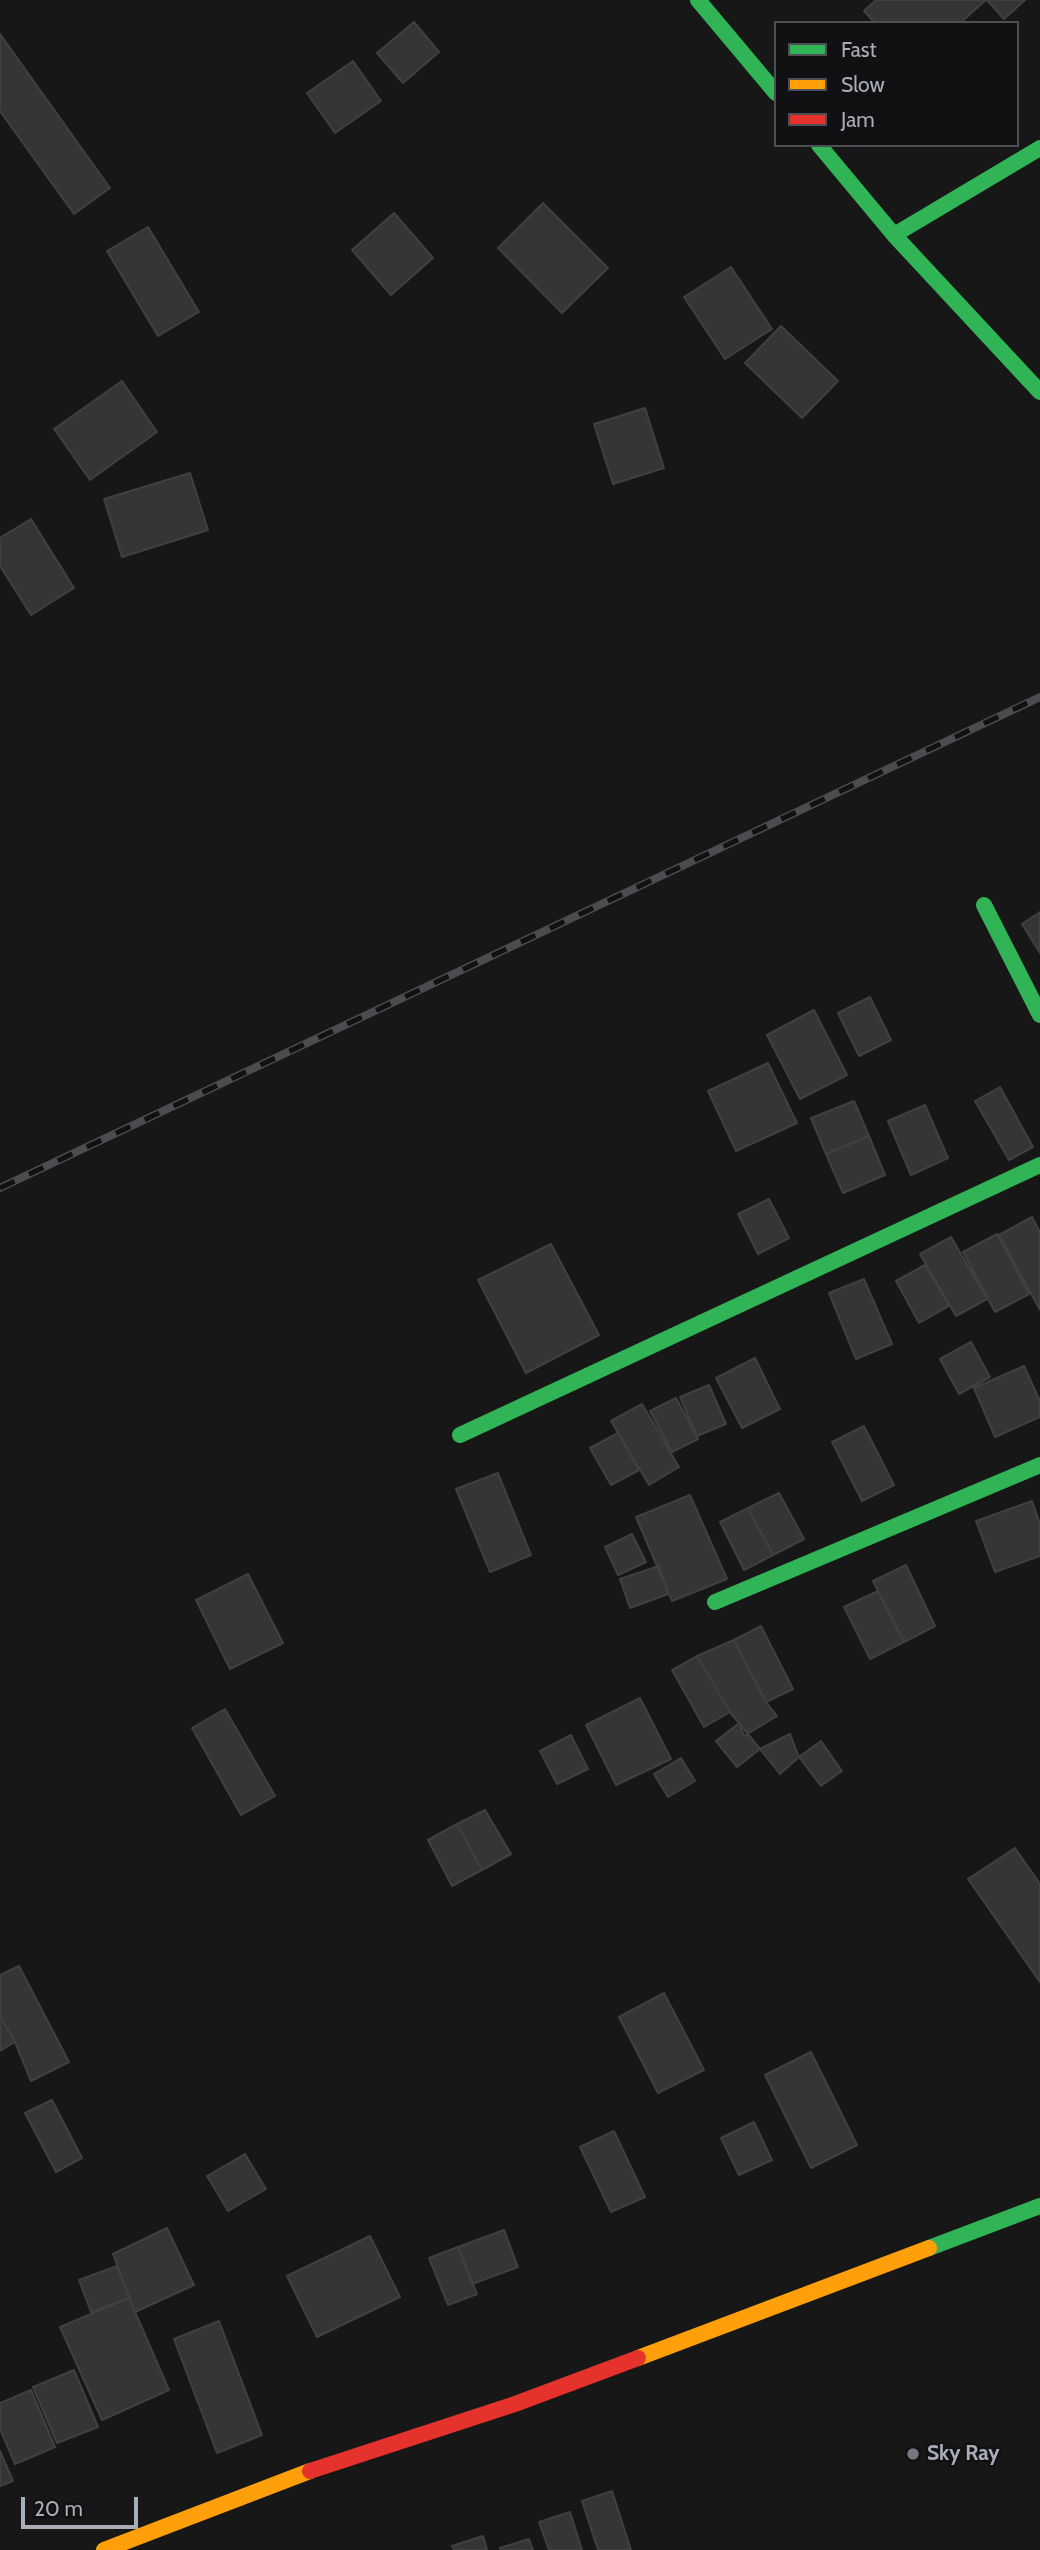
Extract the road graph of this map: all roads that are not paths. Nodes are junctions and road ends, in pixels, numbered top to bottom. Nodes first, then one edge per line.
1 (698, 0) edge
2 (774, 91) edge
3 (821, 147) edge
4 (1040, 148) edge
5 (894, 235) junction
6 (1040, 392) edge
7 (984, 905) dead end
8 (1040, 1015) edge
9 (1040, 1166) edge
10 (460, 1434) dead end
11 (1040, 1465) edge
12 (715, 1601) dead end
13 (1040, 2206) edge
14 (104, 2550) edge

1 - 2 main road
3 - 5 main road
4 - 5 main road
5 - 6 main road
7 - 8 main road
9 - 10 main road
11 - 12 main road
13 - 14 main road

